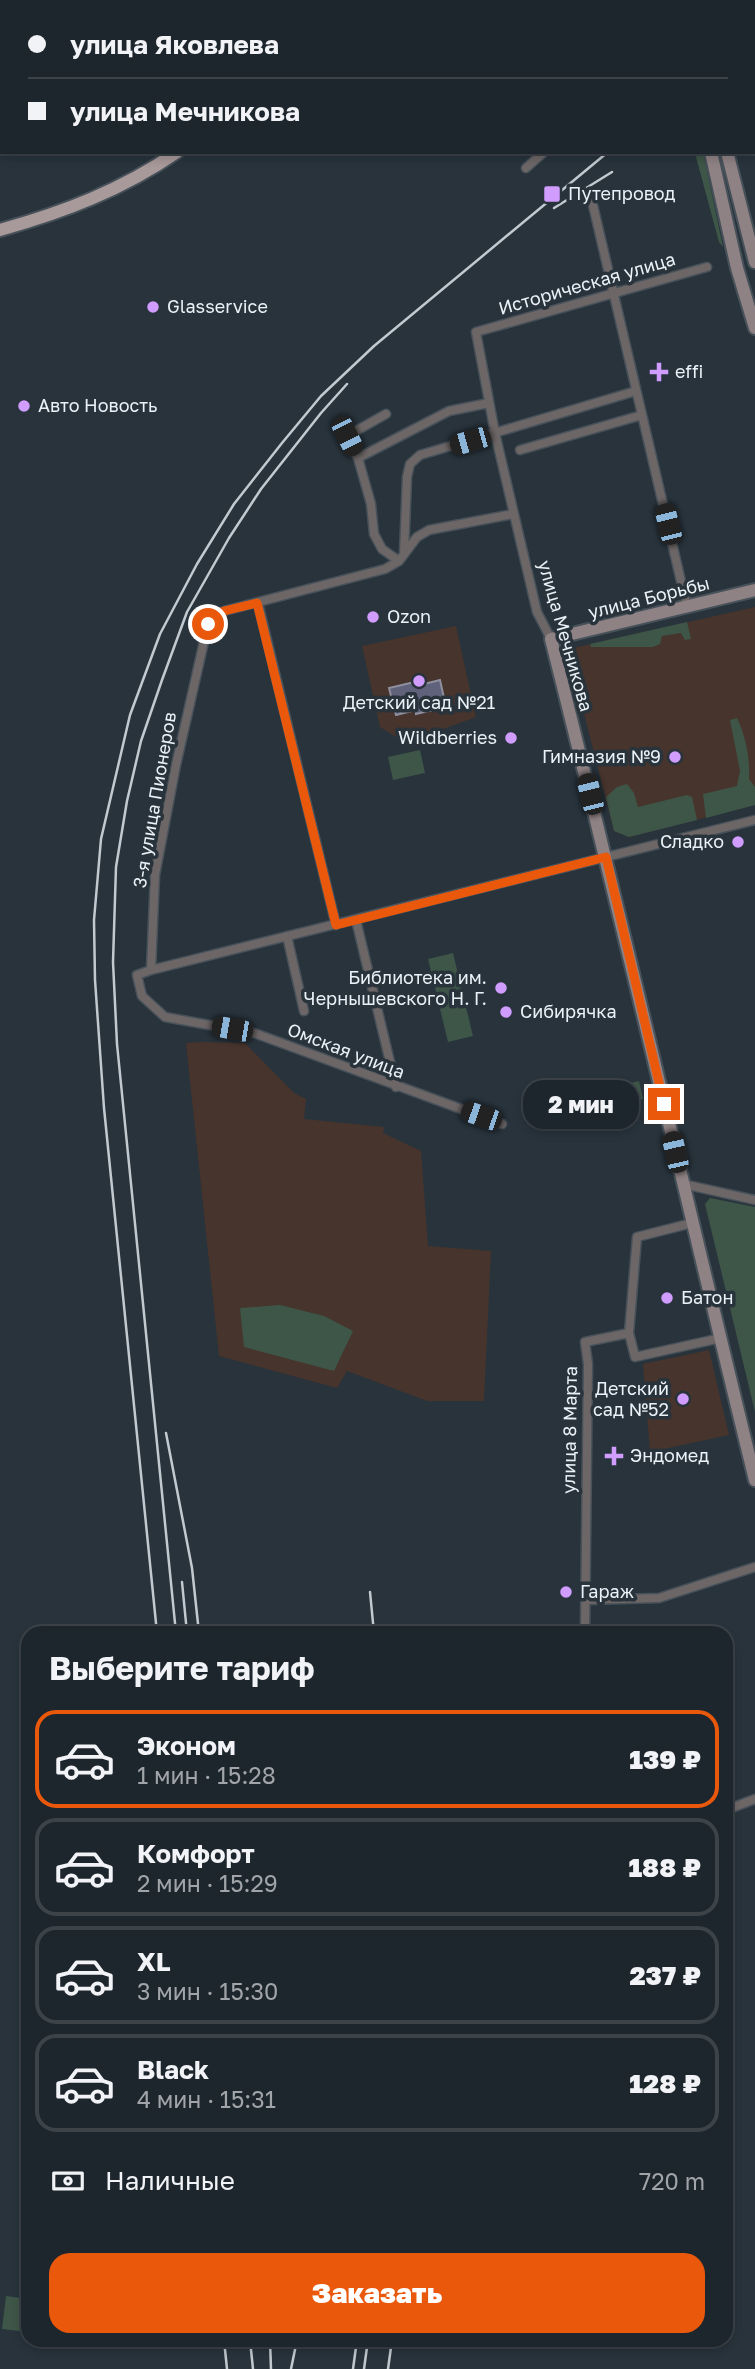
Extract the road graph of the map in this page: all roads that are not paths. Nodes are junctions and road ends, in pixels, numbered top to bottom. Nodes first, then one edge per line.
1 (174, 154) edge
2 (542, 154) edge
3 (711, 154) edge
4 (728, 154) edge
5 (526, 168) dead end
6 (592, 201) dead end
7 (0, 230) edge
8 (755, 262) edge
9 (707, 267) dead end
10 (613, 293) junction
11 (755, 328) edge
12 (476, 332) joint
13 (636, 391) junction
14 (489, 403) junction
15 (386, 414) dead end
16 (642, 415) junction
17 (495, 433) junction
18 (520, 450) dead end
19 (358, 458) junction
20 (513, 514) junction
21 (401, 557) junction
22 (755, 590) edge
23 (257, 603) junction
24 (687, 607) junction
25 (551, 639) junction
26 (755, 820) edge
27 (606, 857) junction
28 (356, 920) junction
29 (336, 925) junction
30 (287, 936) junction
31 (151, 970) junction
32 (142, 996) joint
33 (304, 1011) dead end
34 (396, 1087) junction
35 (502, 1124) dead end
36 (682, 1184) junction
37 (755, 1200) edge
38 (692, 1223) junction
39 (629, 1333) junction
40 (721, 1338) junction
41 (755, 1480) edge
42 (755, 1567) edge
43 (585, 1600) junction
44 (585, 1626) edge
45 (755, 1799) edge
46 (733, 1807) edge

1 - 7 main road
2 - 5 street
3 - 11 street
4 - 8 street
6 - 10 street
9 - 10 street, Историческая улица
10 - 12 street, Историческая улица
10 - 13 street
12 - 14 street, улица Мечникова
13 - 16 street
13 - 17 street
14 - 17 street, улица Мечникова
14 - 19 street
15 - 19 street
16 - 18 street
16 - 24 street
17 - 20 street, улица Мечникова
17 - 21 street
19 - 21 street
20 - 21 street
20 - 25 street, улица Мечникова
21 - 23 street
22 - 24 street, улица Борьбы
23 - 29 street
23 - 31 street, 3-я улица Пионеров
24 - 25 street, улица Борьбы
25 - 27 street, улица Мечникова
26 - 27 street
27 - 28 street
27 - 36 street, улица Мечникова
28 - 29 street
28 - 34 street
29 - 30 street
30 - 31 street
30 - 33 street
31 - 32 street, 3-я улица Пионеров
32 - 34 street, Омская улица
34 - 35 street, Омская улица
36 - 37 street
36 - 38 street, улица Мечникова
38 - 39 street
38 - 40 street, улица Мечникова
39 - 40 street
39 - 43 street, улица 8 Марта
40 - 41 street, улица Мечникова
42 - 43 street
43 - 44 street, улица 8 Марта
45 - 46 street

